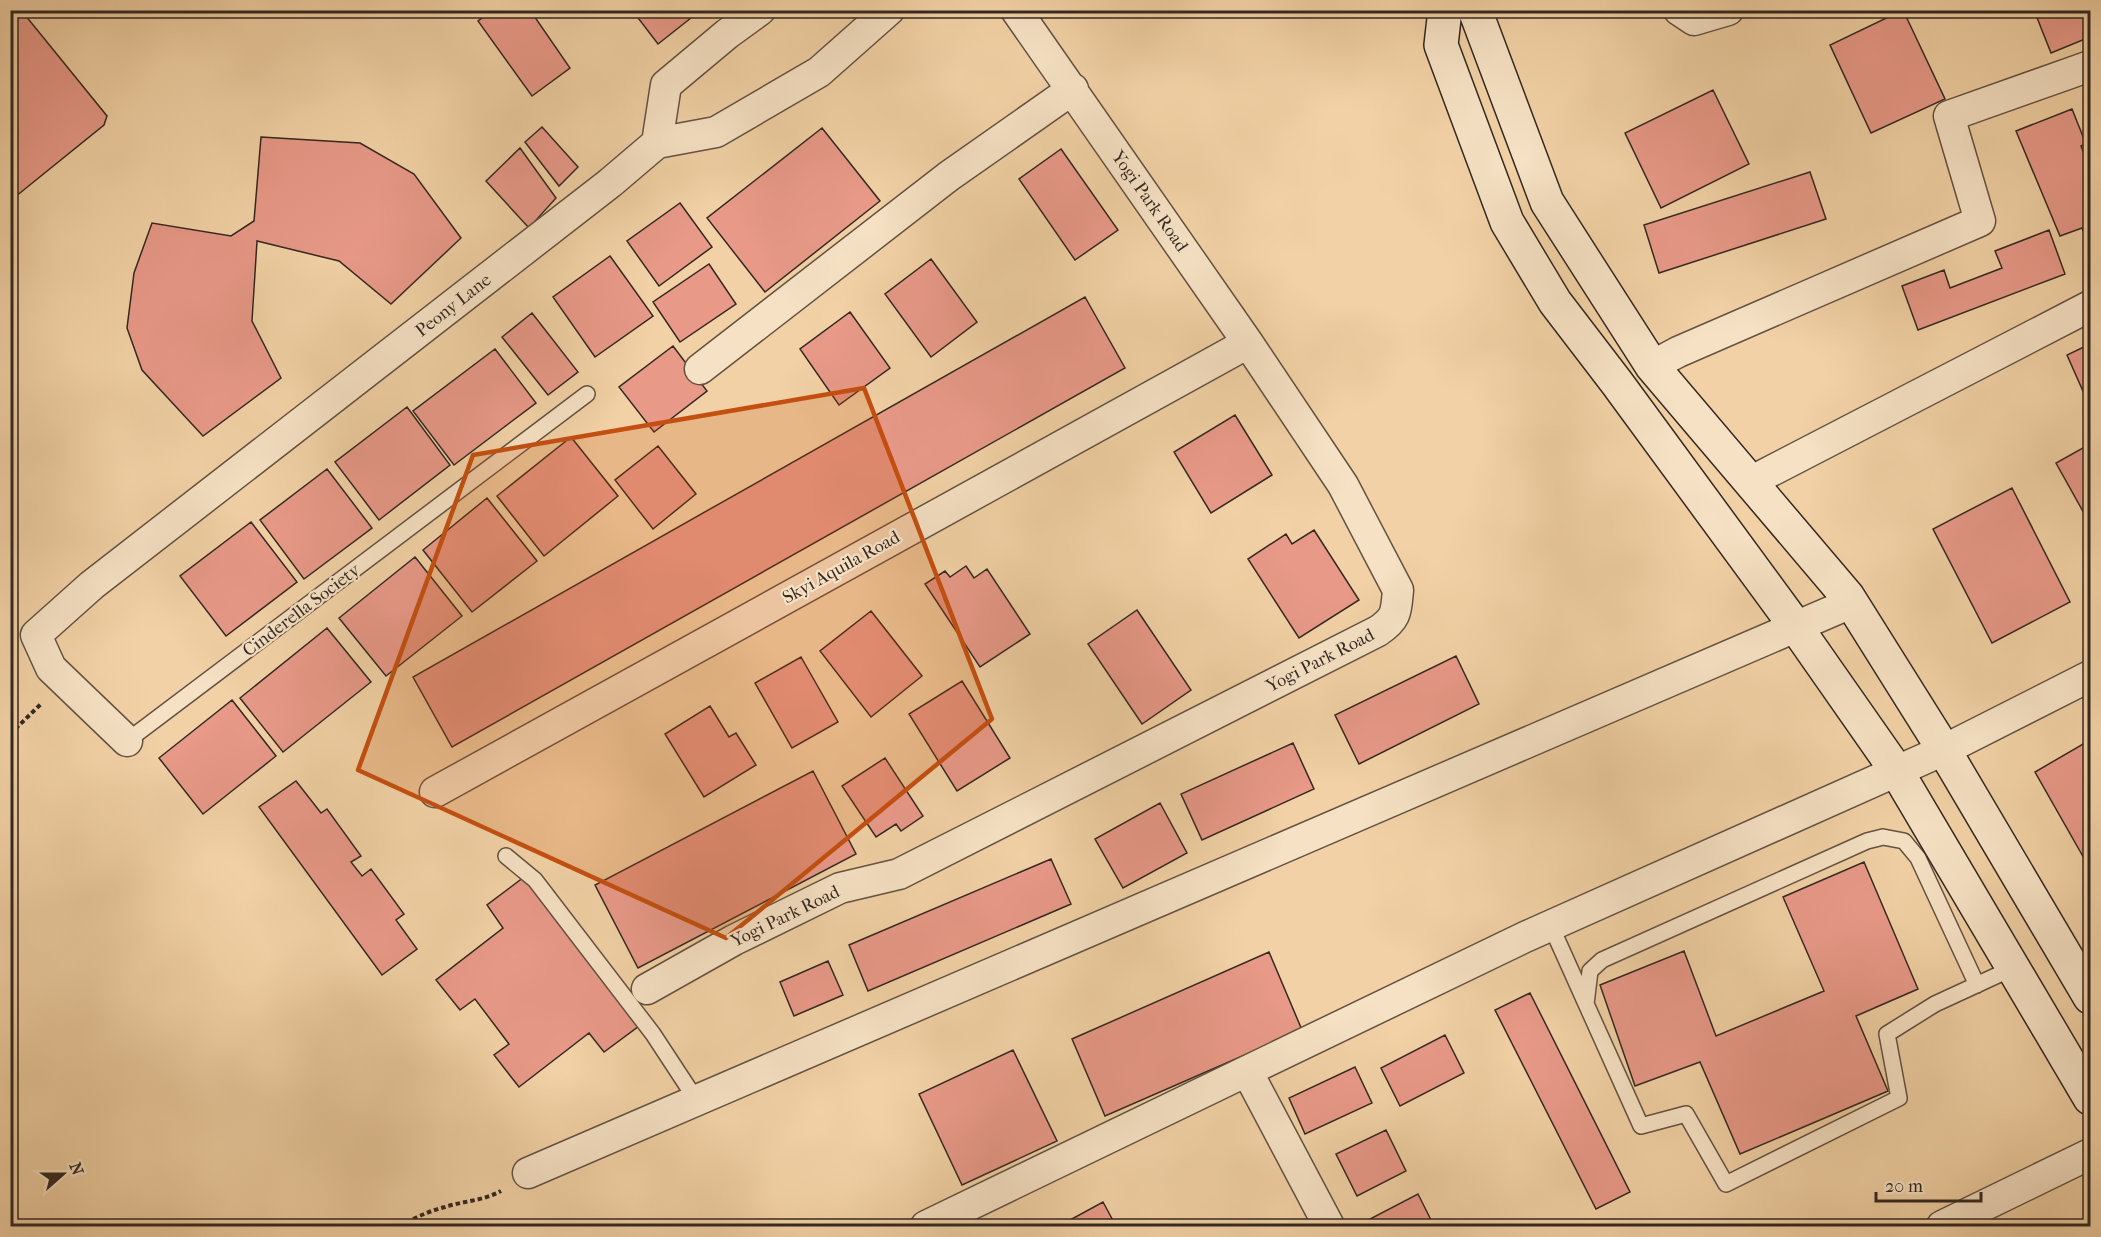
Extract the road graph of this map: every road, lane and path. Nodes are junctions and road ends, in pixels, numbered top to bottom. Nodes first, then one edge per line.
1 (760, 10) edge
2 (889, 10) edge
3 (1016, 10) edge
4 (1445, 10) edge
5 (1475, 10) edge
6 (1679, 10) edge
7 (1728, 10) edge
8 (2091, 66) edge
9 (1072, 89) junction
10 (657, 144) junction
11 (2091, 306) edge
12 (1248, 344) junction
13 (1652, 366) junction
14 (700, 369) dead end
15 (587, 394) dead end
16 (1750, 482) junction
17 (1851, 603) junction
18 (1796, 627) junction
19 (36, 634) joint
20 (2091, 676) edge
21 (69, 685) junction
22 (10, 734) edge
23 (127, 741) joint
24 (1944, 750) junction
25 (1896, 770) junction
26 (435, 792) dead end
27 (506, 856) dead end
28 (1551, 926) junction
29 (2013, 968) junction
30 (1977, 984) junction
31 (637, 994) junction
32 (2091, 997) edge
33 (1586, 1004) junction
34 (1247, 1071) junction
35 (2091, 1098) edge
36 (697, 1101) junction
37 (2091, 1154) edge
38 (528, 1173) joint
39 (400, 1227) edge
40 (926, 1227) edge
41 (1329, 1227) edge
42 (1942, 1227) edge

1 - 10 street
2 - 10 street, Peony Lane
3 - 9 street, Yogi Park Road
4 - 18 street
5 - 13 street
6 - 7 street
8 - 13 street
9 - 12 street, Yogi Park Road
9 - 14 street
10 - 19 street, Peony Lane
11 - 16 street
12 - 26 street, Skyi Aquila Road
12 - 31 street, Yogi Park Road
13 - 16 street
15 - 23 lane, Cinderella Society
16 - 17 street
17 - 18 street
17 - 24 street
18 - 25 street
18 - 36 street
19 - 21 street, Cinderella Society
20 - 24 street
21 - 22 path
21 - 23 street, Cinderella Society
24 - 25 street
24 - 32 street
25 - 28 street
25 - 29 street
27 - 31 lane
28 - 33 lane
28 - 34 street
29 - 30 lane
29 - 35 street
30 - 33 lane
30 - 33 lane
31 - 36 lane
34 - 40 street
34 - 41 street
36 - 38 street
37 - 42 street
38 - 39 path

